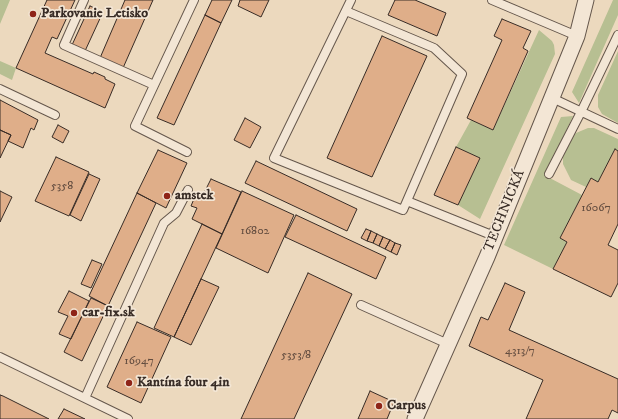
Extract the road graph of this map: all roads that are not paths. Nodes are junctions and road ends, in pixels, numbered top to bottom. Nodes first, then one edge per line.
1 (84, 0) edge
2 (194, 0) edge
3 (351, 0) edge
4 (492, 0) edge
5 (586, 0) edge
6 (346, 11) junction
7 (618, 35) edge
8 (577, 36) junction
9 (154, 85) junction
10 (0, 89) edge
11 (550, 98) junction
12 (581, 112) junction
13 (55, 115) dead end
14 (618, 129) edge
15 (187, 152) dead end
16 (549, 174) dead end
17 (188, 190) dead end
18 (407, 201) junction
19 (494, 236) junction
20 (361, 305) dead end
21 (448, 344) junction
22 (0, 357) edge
23 (85, 398) junction
24 (128, 419) edge
25 (415, 419) edge

1 - 9 lane
2 - 9 lane
3 - 6 lane
4 - 8 lane
5 - 8 street, TECHNICKÁ
6 - 18 lane
6 - 18 lane
7 - 12 lane
8 - 11 street, TECHNICKÁ
9 - 15 lane
10 - 13 lane
11 - 12 lane
11 - 19 street, TECHNICKÁ
12 - 14 lane
12 - 16 lane
17 - 23 lane
18 - 19 lane
19 - 21 street, TECHNICKÁ
20 - 21 lane
21 - 25 street, TECHNICKÁ
22 - 23 lane
23 - 24 lane

